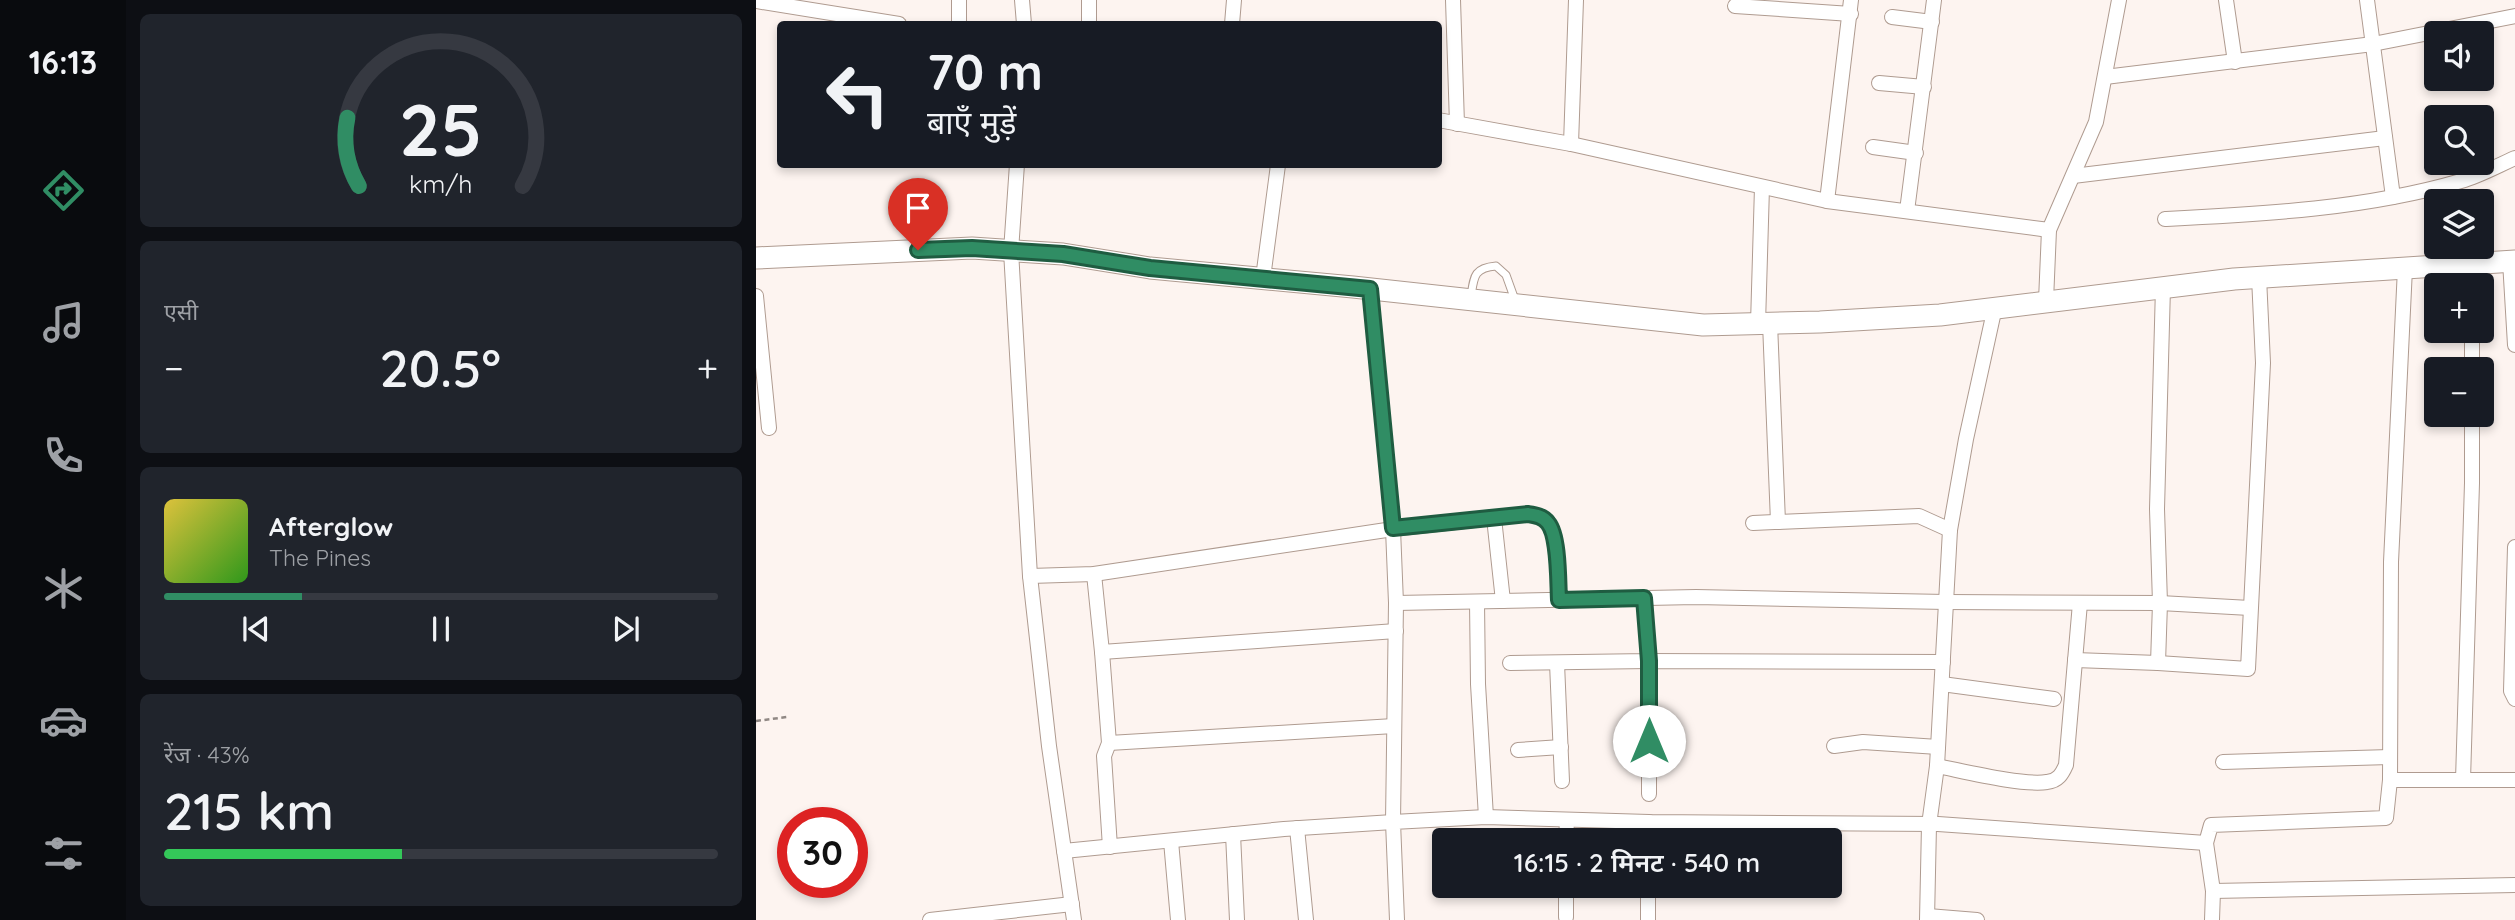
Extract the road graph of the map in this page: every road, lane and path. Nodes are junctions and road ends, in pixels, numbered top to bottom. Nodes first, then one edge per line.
1 (959, 0) edge
2 (1022, 0) edge
3 (1089, 0) edge
4 (1234, 0) edge
5 (1453, 0) edge
6 (1576, 0) edge
7 (1934, 0) edge
8 (2119, 0) edge
9 (2226, 0) edge
10 (2367, 0) edge
11 (756, 1) edge
12 (1734, 6) dead end
13 (1851, 7) edge
14 (2515, 16) edge
15 (1892, 17) dead end
16 (879, 21) edge
17 (959, 21) edge
18 (1024, 21) edge
19 (1089, 21) edge
20 (1232, 21) edge
21 (1932, 22) junction
22 (2373, 44) junction
23 (2235, 62) junction
24 (2105, 77) junction
25 (1879, 83) dead end
26 (1924, 87) junction
27 (1442, 122) edge
28 (1457, 124) junction
29 (2385, 138) junction
30 (1571, 144) junction
31 (1873, 147) dead end
32 (1916, 153) junction
33 (2515, 158) edge
34 (1017, 168) edge
35 (1278, 168) edge
36 (2073, 176) junction
37 (1762, 187) junction
38 (2393, 197) junction
39 (1827, 201) junction
40 (1908, 211) junction
41 (2165, 219) dead end
42 (2049, 230) junction
43 (1011, 251) junction
44 (756, 258) edge
45 (2512, 261) edge
46 (2473, 263) junction
47 (2405, 268) junction
48 (2473, 273) edge
49 (2259, 277) junction
50 (1263, 278) junction
51 (2163, 287) junction
52 (1370, 289) junction
53 (756, 296) edge
54 (1470, 300) junction
55 (2046, 301) junction
56 (1516, 305) junction
57 (1995, 307) junction
58 (1764, 323) junction
59 (2515, 345) edge
60 (2472, 427) edge
61 (769, 428) dead end
62 (1494, 518) junction
63 (1778, 522) junction
64 (1753, 523) dead end
65 (1393, 528) junction
66 (1951, 530) junction
67 (2515, 547) edge
68 (2515, 556) edge
69 (1094, 574) junction
70 (1030, 576) junction
71 (1644, 598) junction
72 (1559, 600) junction
73 (1503, 601) junction
74 (1477, 602) junction
75 (1946, 602) junction
76 (1396, 603) junction
77 (2080, 603) junction
78 (2160, 603) junction
79 (2250, 608) junction
80 (2514, 628) edge
81 (1396, 631) junction
82 (1102, 652) junction
83 (2075, 660) junction
84 (1649, 661) junction
85 (1943, 662) junction
86 (1510, 663) dead end
87 (1557, 663) junction
88 (2158, 663) junction
89 (1942, 684) junction
90 (2054, 699) dead end
91 (2515, 699) edge
92 (787, 717) dead end
93 (756, 721) edge
94 (1394, 726) junction
95 (1109, 743) junction
96 (1833, 746) dead end
97 (1561, 747) junction
98 (1938, 747) junction
99 (1518, 750) dead end
100 (2390, 757) junction
101 (2223, 762) dead end
102 (1937, 766) junction
103 (2390, 780) junction
104 (2463, 780) junction
105 (2515, 780) edge
106 (1562, 781) dead end
107 (1649, 794) dead end
108 (1486, 817) junction
109 (1567, 820) junction
110 (1393, 822) junction
111 (1649, 822) junction
112 (1929, 825) junction
113 (1297, 828) junction
114 (1567, 828) edge
115 (1649, 828) edge
116 (1233, 834) junction
117 (1171, 841) junction
118 (2206, 843) junction
119 (1110, 847) junction
120 (1064, 852) junction
121 (2515, 885) edge
122 (2213, 891) junction
123 (1566, 898) edge
124 (1648, 898) edge
125 (1072, 904) junction
126 (1566, 917) dead end
127 (1928, 918) edge
128 (930, 920) edge
129 (1074, 920) edge
130 (1178, 920) edge
131 (1237, 920) edge
132 (1306, 920) edge
133 (1397, 920) edge
134 (1648, 920) edge
135 (1977, 920) edge
136 (2212, 920) edge

1 - 17 street
2 - 18 street
3 - 19 street
4 - 20 street
5 - 28 street
6 - 30 street
7 - 21 street
8 - 24 street
9 - 23 street
10 - 22 street
11 - 16 street
12 - 13 street
13 - 39 street
14 - 22 street
15 - 21 street
21 - 26 street
22 - 23 street
22 - 29 street
23 - 24 street
24 - 36 street
25 - 26 street
26 - 32 street
27 - 28 street
28 - 30 street
29 - 36 street
29 - 38 street
30 - 37 street
31 - 32 street
32 - 40 street
33 - 38 street
34 - 43 street
35 - 50 street
36 - 42 street
37 - 39 street
37 - 58 street
38 - 41 street
39 - 40 street
40 - 42 street
42 - 55 street
43 - 44 street
43 - 50 street
43 - 70 street
45 - 46 street
45 - 59 street
46 - 47 street
46 - 48 street
47 - 49 street
47 - 100 street
49 - 51 street
49 - 79 street
50 - 52 street
51 - 55 street
51 - 78 street
52 - 54 street
52 - 65 street
53 - 61 street
54 - 56 street
54 - 56 lane
55 - 57 street
56 - 58 street
57 - 58 street
57 - 66 street
58 - 63 street
60 - 104 street
62 - 65 street
62 - 72 street
62 - 73 street
63 - 64 street
63 - 66 street
65 - 69 street
65 - 76 street
66 - 75 street
67 - 68 street
68 - 80 street
69 - 70 street
69 - 82 street
70 - 120 street
71 - 72 street
71 - 75 street
71 - 84 street
72 - 73 street
73 - 74 street
74 - 76 street
74 - 108 street
75 - 77 street
75 - 85 street
76 - 81 street
77 - 78 street
77 - 83 street
78 - 79 street
78 - 88 street
79 - 88 street
80 - 91 street
81 - 82 street
81 - 94 street
82 - 95 street
83 - 88 street
83 - 102 street
84 - 85 street
84 - 87 street
84 - 107 street
85 - 89 street
86 - 87 street
87 - 97 street
89 - 90 street
89 - 98 street
92 - 93 path
94 - 95 street
94 - 110 street
95 - 119 street
96 - 98 street
97 - 99 street
97 - 106 street
98 - 102 street
100 - 101 street
100 - 103 street
102 - 112 street
103 - 104 street
103 - 118 street
104 - 105 street
108 - 109 street
108 - 110 street
109 - 111 street
109 - 114 street
110 - 113 street
110 - 133 street
111 - 112 street
111 - 115 street
112 - 118 street
112 - 127 street
113 - 116 street
113 - 132 street
116 - 117 street
116 - 131 street
117 - 119 street
117 - 130 street
118 - 122 street
119 - 120 street
120 - 125 street
121 - 122 street
122 - 136 street
123 - 126 street
124 - 134 street
125 - 128 street
125 - 129 street
127 - 135 street

